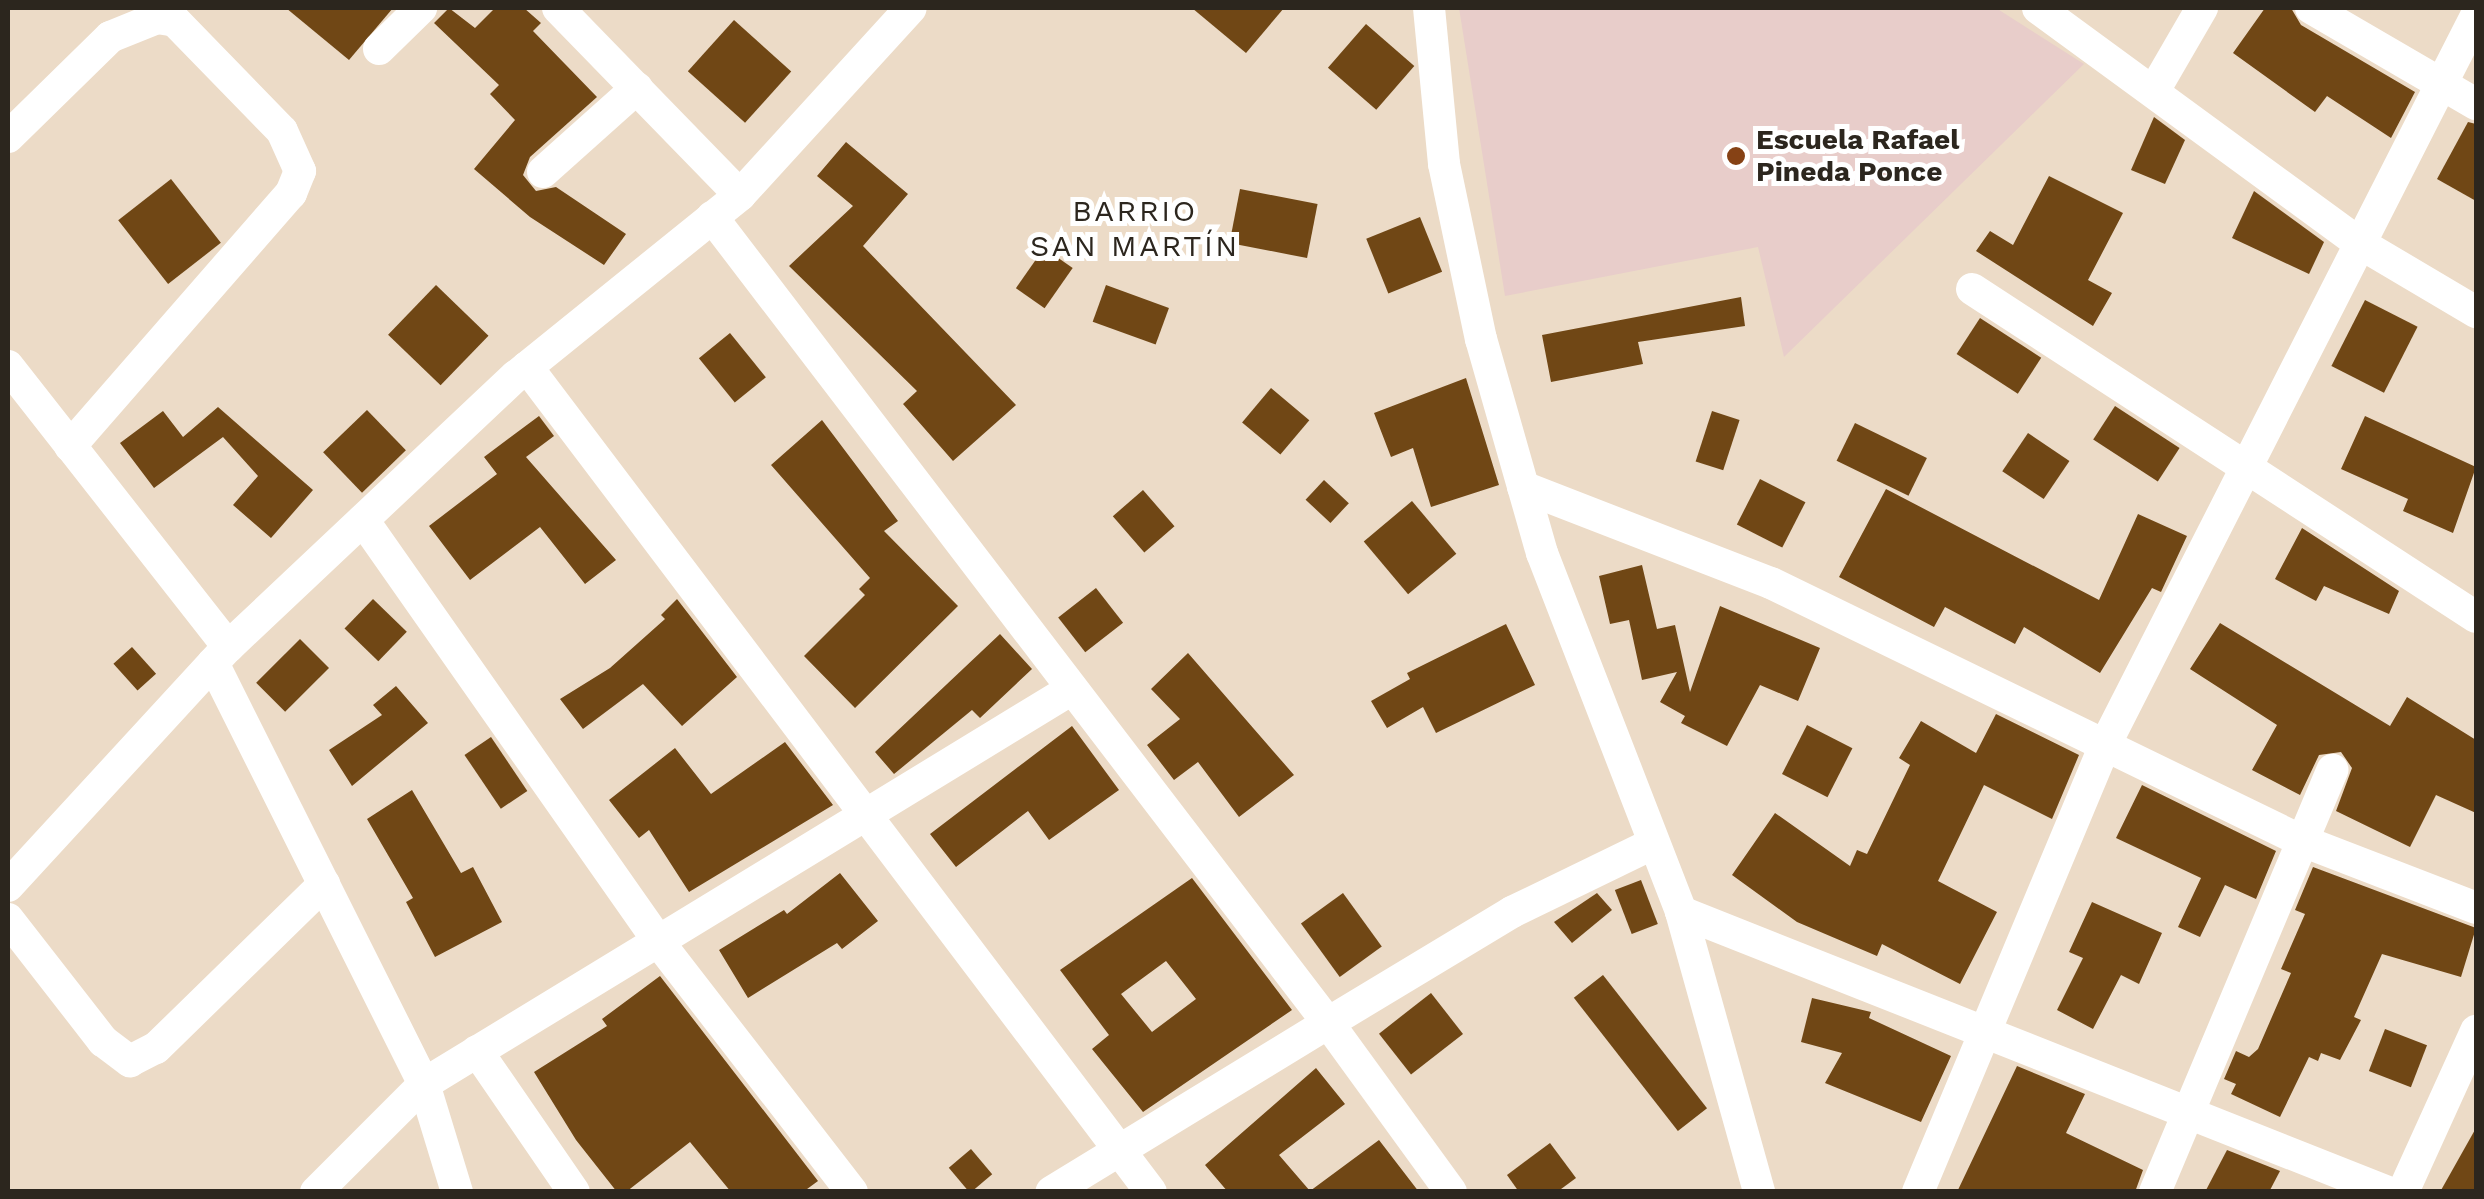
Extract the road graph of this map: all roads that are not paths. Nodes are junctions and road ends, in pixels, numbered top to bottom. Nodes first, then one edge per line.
1 (421, 8) edge
2 (558, 8) edge
3 (911, 8) edge
4 (1429, 8) edge
5 (2038, 8) edge
6 (2202, 8) edge
7 (2311, 8) edge
8 (2476, 16) edge
9 (379, 49) dead end
10 (2441, 86) junction
11 (637, 88) junction
12 (2155, 89) junction
13 (2476, 104) edge
14 (8, 138) edge
15 (543, 172) dead end
16 (740, 195) junction
17 (712, 218) junction
18 (2362, 244) junction
19 (1972, 290) dead end
20 (2476, 312) edge
21 (8, 366) edge
22 (528, 367) junction
23 (70, 446) junction
24 (2246, 470) junction
25 (1523, 487) junction
26 (363, 520) junction
27 (2476, 617) edge
28 (220, 655) junction
29 (1072, 688) junction
30 (2105, 745) junction
31 (2332, 770) dead end
32 (867, 816) junction
33 (2300, 840) junction
34 (1652, 844) junction
35 (324, 884) junction
36 (8, 886) edge
37 (2476, 908) edge
38 (1681, 912) junction
39 (8, 919) edge
40 (660, 945) junction
41 (1328, 1023) junction
42 (2476, 1031) edge
43 (1985, 1032) junction
44 (477, 1051) junction
45 (424, 1084) junction
46 (2191, 1115) junction
47 (1121, 1151) junction
48 (316, 1192) edge
49 (457, 1192) edge
50 (574, 1192) edge
51 (852, 1192) edge
52 (1051, 1192) edge
53 (1152, 1192) edge
54 (1451, 1192) edge
55 (1759, 1192) edge
56 (1918, 1192) edge
57 (2156, 1192) edge
58 (2388, 1192) edge
59 (2403, 1192) edge

1 - 9 street
2 - 11 street
3 - 16 street
4 - 25 street
5 - 12 street
6 - 12 street
7 - 10 street
8 - 10 street
10 - 13 street
10 - 18 street
11 - 15 street
11 - 16 street
12 - 18 street
14 - 23 street
16 - 17 street
17 - 22 street
17 - 29 street
18 - 20 street
18 - 24 street
19 - 24 street
21 - 23 street
22 - 26 street
22 - 32 street
23 - 28 street
24 - 27 street
24 - 30 street
25 - 30 street
25 - 34 street
26 - 28 street
26 - 40 street
28 - 35 street
28 - 36 street
29 - 32 street
29 - 41 street
30 - 33 street
30 - 43 street
31 - 33 street
32 - 40 street
32 - 47 street
33 - 37 street
33 - 46 street
34 - 38 street
34 - 41 street
35 - 39 street
35 - 45 street
38 - 43 street
38 - 55 street
40 - 44 street
40 - 51 street
41 - 47 street
41 - 54 street
42 - 59 street
43 - 46 street
43 - 56 street
44 - 45 street
44 - 50 street
45 - 48 street
45 - 49 street
46 - 57 street
46 - 58 street
47 - 52 street
47 - 53 street

